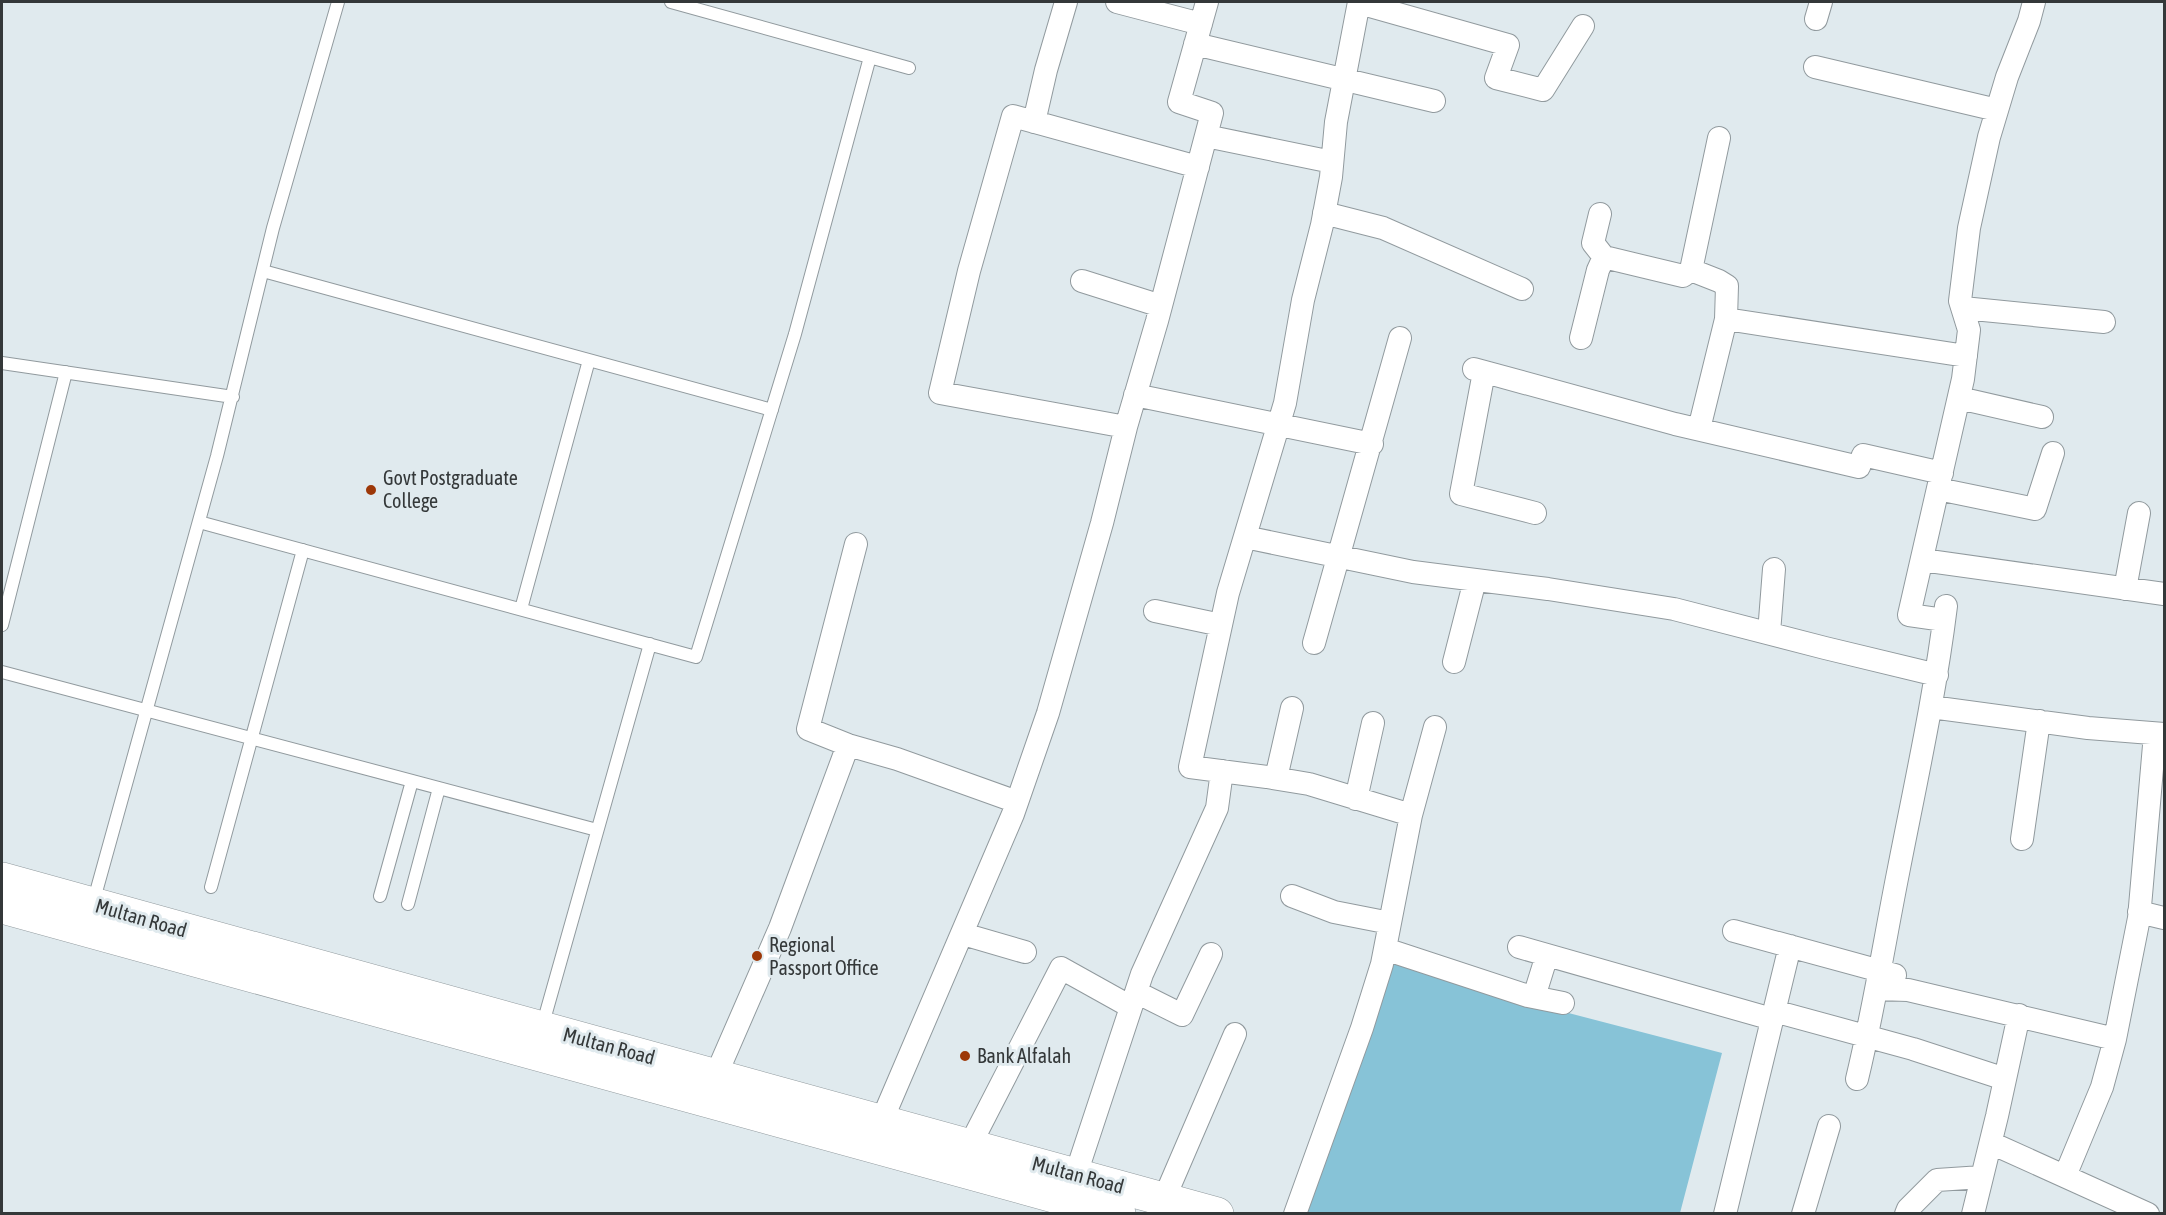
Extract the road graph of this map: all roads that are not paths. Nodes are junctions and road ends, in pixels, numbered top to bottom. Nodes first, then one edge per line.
1 (338, 2) edge
2 (671, 2) edge
3 (1066, 2) edge
4 (1117, 2) edge
5 (1207, 2) edge
6 (1359, 2) edge
7 (2034, 2) edge
8 (1583, 26) dead end
9 (1198, 34) junction
10 (870, 57) junction
11 (909, 68) dead end
12 (1815, 68) dead end
13 (1343, 81) junction
14 (1434, 101) dead end
15 (1997, 110) junction
16 (1034, 122) junction
17 (1206, 136) junction
18 (1719, 138) dead end
19 (1332, 162) junction
20 (1198, 166) junction
21 (1324, 213) junction
22 (1600, 214) dead end
23 (1604, 257) junction
24 (1690, 270) junction
25 (263, 271) junction
26 (1082, 281) dead end
27 (1522, 289) dead end
28 (1161, 306) junction
29 (1963, 308) junction
30 (1726, 319) junction
31 (2104, 322) dead end
32 (1400, 338) dead end
33 (1581, 338) dead end
34 (1966, 356) junction
35 (589, 360) junction
36 (2, 363) edge
37 (66, 372) junction
38 (1136, 396) junction
39 (233, 397) junction
40 (1959, 398) junction
41 (772, 410) junction
42 (2042, 417) dead end
43 (1278, 424) junction
44 (1126, 428) junction
45 (1699, 429) junction
46 (1372, 444) junction
47 (2053, 453) dead end
48 (1940, 481) junction
49 (1535, 513) dead end
50 (2139, 513) dead end
51 (199, 522) junction
52 (1245, 537) junction
53 (856, 544) dead end
54 (303, 550) junction
55 (1340, 556) junction
56 (1922, 560) junction
57 (1774, 569) dead end
58 (1475, 580) junction
59 (2125, 589) junction
60 (2164, 594) edge
61 (521, 609) junction
62 (1155, 611) dead end
63 (1221, 625) junction
64 (2, 626) edge
65 (1769, 633) junction
66 (1314, 643) dead end
67 (650, 644) junction
68 (1454, 662) dead end
69 (2, 672) edge
70 (1937, 675) junction
71 (1931, 707) junction
72 (1292, 708) dead end
73 (147, 710) junction
74 (2039, 721) junction
75 (1373, 723) dead end
76 (1435, 727) dead end
77 (2160, 734) edge
78 (252, 738) junction
79 (848, 745) junction
80 (1222, 771) junction
81 (1276, 778) junction
82 (412, 781) junction
83 (440, 788) junction
84 (1356, 799) junction
85 (1017, 802) junction
86 (1411, 815) junction
87 (597, 830) junction
88 (2022, 839) dead end
89 (2, 879) edge
90 (211, 887) dead end
91 (380, 896) dead end
92 (1292, 896) dead end
93 (93, 904) junction
94 (408, 904) dead end
95 (2, 907) edge
96 (2139, 912) junction
97 (2164, 918) edge
98 (1390, 923) junction
99 (1734, 931) dead end
100 (963, 934) junction
101 (1790, 946) junction
102 (1519, 947) dead end
103 (1385, 949) junction
104 (1026, 952) dead end
105 (1211, 954) dead end
106 (1547, 955) junction
107 (1903, 978) dead end
108 (1879, 980) junction
109 (1534, 997) junction
110 (1133, 999) junction
111 (1563, 1003) dead end
112 (1773, 1015) junction
113 (2019, 1015) junction
114 (542, 1028) junction
115 (1235, 1034) dead end
116 (1867, 1036) junction
117 (2115, 1039) junction
118 (716, 1075) junction
119 (1857, 1079) dead end
120 (2005, 1079) junction
121 (882, 1120) junction
122 (1829, 1126) dead end
123 (1991, 1143) junction
124 (970, 1145) junction
125 (1076, 1174) junction
126 (2065, 1176) junction
127 (1982, 1177) junction
128 (1164, 1199) junction
129 (1106, 1212) edge
130 (1217, 1214) edge
131 (1295, 1214) edge
132 (1725, 1214) edge
133 (1803, 1214) edge
134 (1906, 1214) edge
135 (1973, 1214) edge
136 (2148, 1214) edge

1 - 25 lane
2 - 10 lane
3 - 16 street
4 - 9 street
5 - 9 street
6 - 8 street
6 - 13 street
7 - 15 street
9 - 13 street
9 - 17 street
10 - 11 lane
10 - 41 lane
12 - 15 street
13 - 14 street
13 - 19 street
15 - 29 street
16 - 20 street
16 - 44 street
17 - 19 street
17 - 20 street
18 - 24 street
19 - 21 street
20 - 28 street
21 - 27 street
21 - 43 street
22 - 23 street
23 - 24 street
23 - 33 street
24 - 30 street
25 - 35 lane
25 - 39 lane
26 - 28 street
28 - 38 street
29 - 31 street
29 - 34 street
30 - 34 street
30 - 45 street
32 - 46 street
34 - 40 street
35 - 41 lane
35 - 61 lane
36 - 37 lane
37 - 39 lane
37 - 64 lane
38 - 43 street
38 - 44 street
39 - 51 lane
40 - 42 street
40 - 48 street
41 - 67 lane
43 - 46 street
43 - 52 street
44 - 85 street
45 - 48 street
45 - 49 street
46 - 55 street
47 - 48 street
48 - 56 street
50 - 59 street
51 - 54 lane
51 - 73 lane
52 - 55 street
52 - 63 street
53 - 79 street
54 - 61 lane
54 - 78 lane
55 - 58 street
55 - 66 street
56 - 59 street
56 - 70 street
57 - 65 street
58 - 65 street
58 - 68 street
59 - 60 street
61 - 67 lane
62 - 63 street
63 - 80 street
65 - 70 street
67 - 87 lane
69 - 73 lane
70 - 71 street
71 - 74 street
71 - 108 street
72 - 81 street
73 - 78 lane
73 - 93 lane
74 - 77 street
74 - 88 street
75 - 84 street
76 - 86 street
77 - 96 street
78 - 82 lane
78 - 90 lane
79 - 85 street
79 - 118 street
80 - 81 street
80 - 110 street
81 - 84 street
82 - 83 lane
82 - 91 lane
83 - 87 lane
83 - 94 lane
84 - 86 street
85 - 100 street
86 - 98 street
87 - 114 lane
89 - 93 main road, Multan Road
92 - 98 street
93 - 114 main road, Multan Road
95 - 129 main road, Multan Road
96 - 97 street
96 - 117 street
98 - 103 street
99 - 101 street
100 - 104 street
100 - 121 street
101 - 108 street
101 - 112 street
102 - 106 street
103 - 109 street
103 - 131 street
105 - 110 street
106 - 109 street
106 - 112 street
107 - 108 street
108 - 113 street
108 - 116 street
109 - 111 street
110 - 124 street
110 - 125 street
112 - 116 street
112 - 132 street
113 - 117 street
113 - 120 street
114 - 118 main road, Multan Road
115 - 128 street
116 - 119 street
116 - 120 street
117 - 126 street
118 - 121 main road, Multan Road
120 - 123 street
121 - 124 main road, Multan Road
122 - 133 street
123 - 126 street
123 - 127 street
124 - 125 main road, Multan Road
125 - 128 main road, Multan Road
126 - 136 street
127 - 134 street
127 - 135 street
128 - 130 main road, Multan Road

